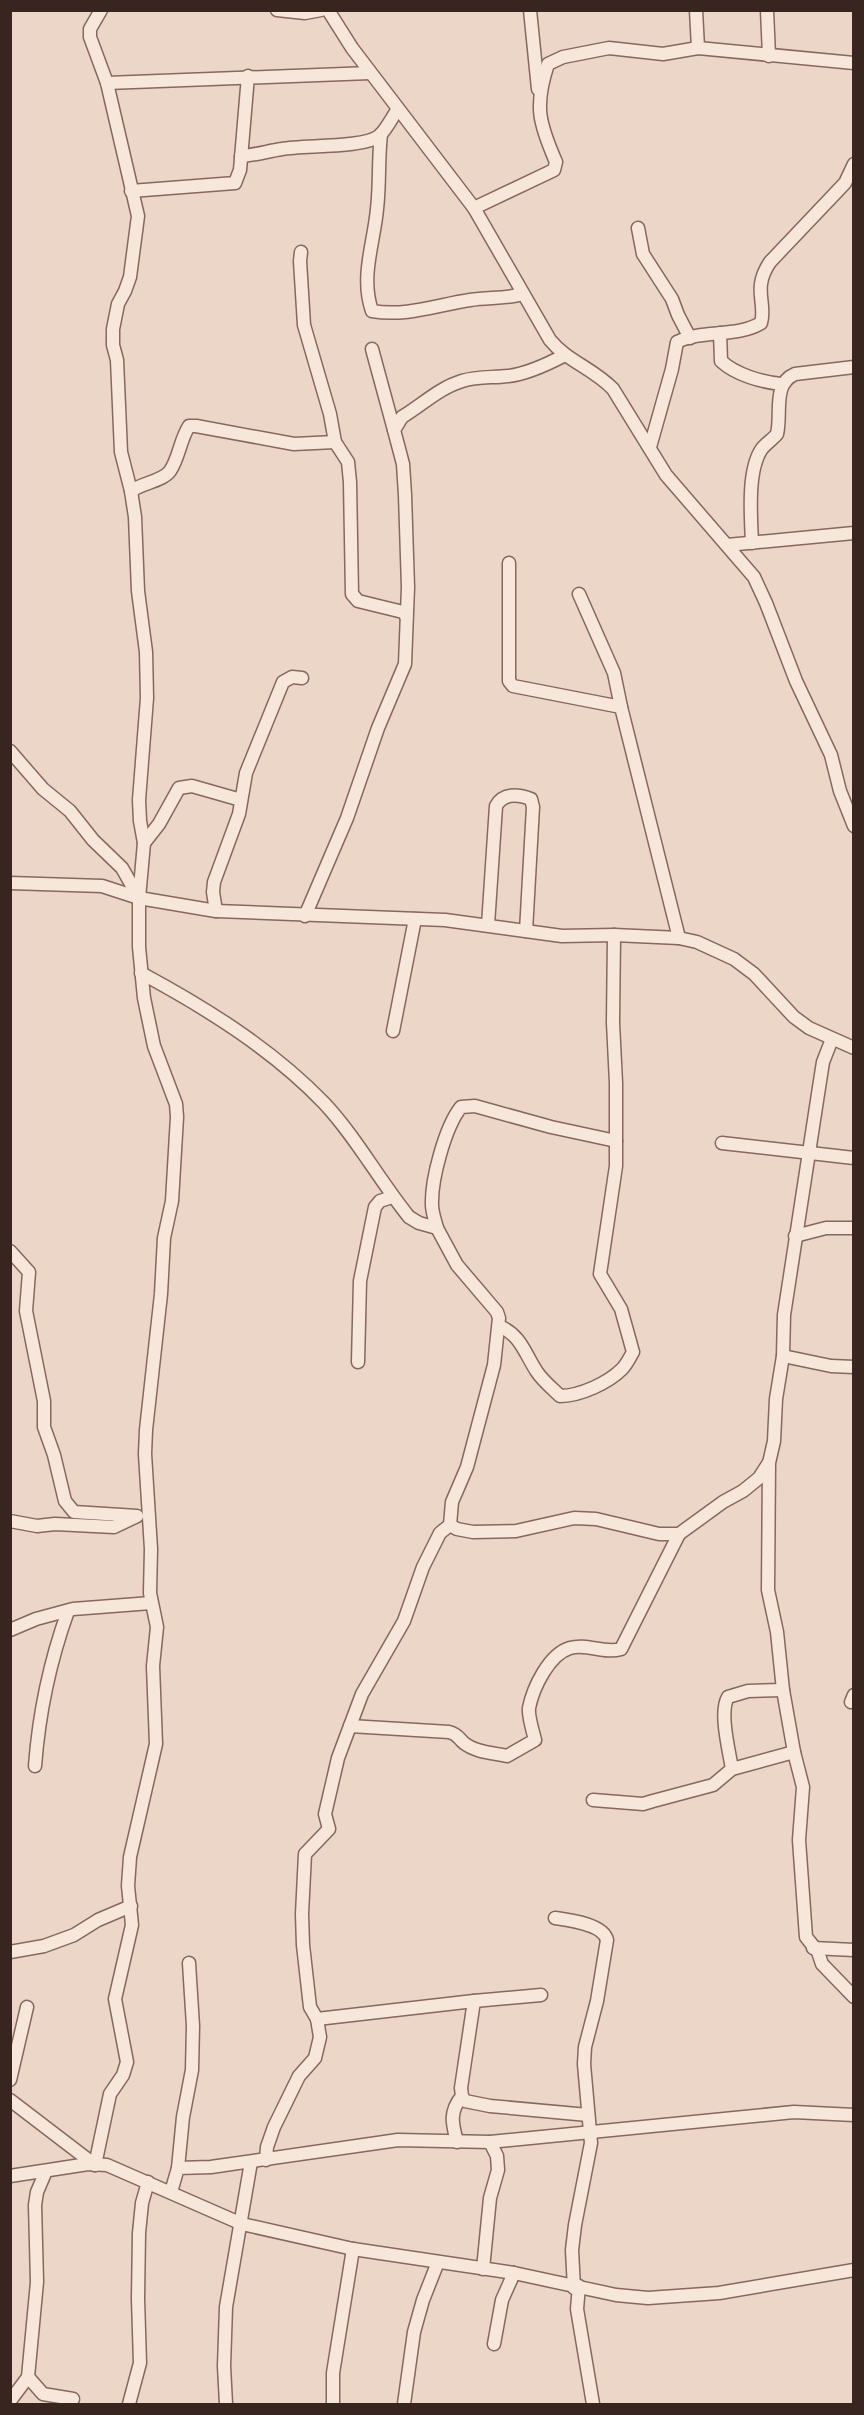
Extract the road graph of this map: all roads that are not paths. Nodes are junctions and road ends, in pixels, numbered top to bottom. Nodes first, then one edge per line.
1 (101, 10) edge
2 (276, 10) edge
3 (321, 10) edge
4 (328, 10) edge
5 (530, 10) edge
6 (696, 10) edge
7 (767, 10) edge
8 (698, 48) junction
9 (769, 56) junction
10 (854, 63) edge
11 (370, 73) junction
12 (248, 76) junction
13 (107, 83) junction
14 (539, 99) junction
15 (398, 109) junction
16 (381, 134) junction
17 (241, 156) junction
18 (854, 164) edge
19 (131, 191) junction
20 (474, 208) junction
21 (638, 228) dead end
22 (302, 252) dead end
23 (522, 294) junction
24 (720, 333) junction
25 (690, 338) junction
26 (372, 349) dead end
27 (565, 355) junction
28 (854, 367) edge
29 (782, 384) junction
30 (394, 430) junction
31 (335, 442) junction
32 (650, 447) junction
33 (131, 491) junction
34 (854, 533) edge
35 (752, 543) junction
36 (727, 545) junction
37 (509, 563) dead end
38 (579, 594) dead end
39 (406, 616) junction
40 (303, 678) dead end
41 (621, 707) junction
42 (11, 752) edge
43 (241, 800) junction
44 (854, 826) edge
45 (144, 843) junction
46 (10, 883) edge
47 (139, 898) junction
48 (216, 911) junction
49 (305, 916) junction
50 (415, 919) junction
51 (488, 925) junction
52 (526, 931) junction
53 (614, 935) junction
54 (679, 938) junction
55 (141, 973) junction
56 (393, 1031) dead end
57 (832, 1040) junction
58 (854, 1048) edge
59 (616, 1141) junction
60 (722, 1143) dead end
61 (810, 1152) junction
62 (854, 1158) edge
63 (392, 1197) junction
64 (437, 1228) junction
65 (854, 1228) edge
66 (795, 1236) junction
67 (10, 1251) edge
68 (499, 1326) junction
69 (783, 1356) junction
70 (358, 1362) dead end
71 (854, 1367) edge
72 (769, 1463) junction
73 (142, 1513) junction
74 (10, 1521) edge
75 (450, 1525) junction
76 (679, 1533) junction
77 (151, 1603) junction
78 (68, 1611) junction
79 (10, 1630) edge
80 (783, 1690) junction
81 (350, 1726) junction
82 (794, 1752) junction
83 (35, 1766) dead end
84 (732, 1769) junction
85 (593, 1800) dead end
86 (131, 1906) junction
87 (555, 1918) dead end
88 (813, 1948) junction
89 (854, 1950) edge
90 (10, 1952) edge
91 (189, 1963) dead end
92 (542, 1995) dead end
93 (854, 1997) edge
94 (474, 2001) junction
95 (27, 2007) dead end
96 (317, 2019) junction
97 (10, 2080) edge
98 (462, 2096) junction
99 (10, 2100) edge
100 (588, 2115) junction
101 (854, 2115) edge
102 (590, 2134) junction
103 (458, 2142) junction
104 (489, 2142) junction
105 (266, 2160) junction
106 (251, 2162) junction
107 (95, 2165) junction
108 (178, 2168) junction
109 (45, 2171) junction
110 (10, 2175) edge
111 (148, 2182) junction
112 (171, 2192) junction
113 (242, 2224) junction
114 (353, 2249) junction
115 (438, 2262) junction
116 (483, 2269) junction
117 (854, 2270) edge
118 (514, 2273) junction
119 (576, 2287) junction
120 (494, 2344) dead end
121 (28, 2377) junction
122 (73, 2399) dead end
123 (10, 2401) edge
124 (129, 2404) edge
125 (226, 2404) edge
126 (333, 2404) edge
127 (404, 2404) edge
128 (593, 2404) edge

1 - 13 street
2 - 3 street
4 - 11 street
5 - 14 street
6 - 8 street
7 - 9 street
8 - 9 street
8 - 14 street
9 - 10 street
11 - 12 street
11 - 15 street
12 - 13 street
12 - 17 street
13 - 19 street
14 - 20 street
15 - 16 street
15 - 20 street
16 - 17 street
16 - 23 street
17 - 19 street
18 - 24 street
19 - 33 street
20 - 23 street
21 - 25 street
22 - 31 street
23 - 27 street
24 - 25 street
24 - 29 street
25 - 32 street
26 - 30 street
27 - 30 street
27 - 32 street
28 - 29 street
29 - 35 street
30 - 39 street
31 - 33 street
31 - 39 street
32 - 36 street
33 - 45 street
34 - 35 street
35 - 36 street
36 - 44 street
37 - 41 street
38 - 41 street
39 - 49 street
40 - 43 street
41 - 54 street
42 - 47 street
43 - 45 street
43 - 48 street
45 - 47 street
46 - 47 street
47 - 48 street
47 - 55 street
48 - 49 street
49 - 50 street
50 - 51 street
50 - 56 street
51 - 52 street
51 - 52 street
52 - 53 street
53 - 54 street
53 - 59 street
54 - 57 street
55 - 63 street
55 - 73 street
57 - 58 street
57 - 61 street
59 - 64 street
59 - 68 street
60 - 61 street
61 - 62 street
61 - 66 street
63 - 64 street
63 - 70 street
64 - 68 street
65 - 66 street
66 - 69 street
67 - 73 street
68 - 75 street
69 - 71 street
69 - 72 street
72 - 76 street
72 - 80 street
73 - 74 street
73 - 77 street
75 - 76 street
75 - 81 street
76 - 81 street
77 - 78 street
77 - 86 street
78 - 79 street
78 - 83 street
80 - 82 street
80 - 84 street
81 - 96 street
82 - 84 street
82 - 88 street
84 - 85 street
86 - 90 street
86 - 107 street
87 - 100 street
88 - 89 street
88 - 93 street
91 - 108 street
92 - 94 street
94 - 96 street
94 - 98 street
95 - 97 street
96 - 105 street
98 - 100 street
98 - 103 street
99 - 107 street
100 - 102 street
101 - 102 street
102 - 104 street
102 - 119 street
103 - 104 street
103 - 105 street
104 - 116 street
105 - 106 street
106 - 108 street
106 - 113 street
107 - 109 street
107 - 111 street
108 - 112 street
109 - 110 street
109 - 121 street
111 - 112 street
111 - 124 street
112 - 113 street
113 - 114 street
113 - 125 street
114 - 115 street
114 - 126 street
115 - 116 street
115 - 127 street
116 - 118 street
117 - 119 street
118 - 119 street
118 - 120 street
119 - 128 street
121 - 122 street
121 - 123 street

